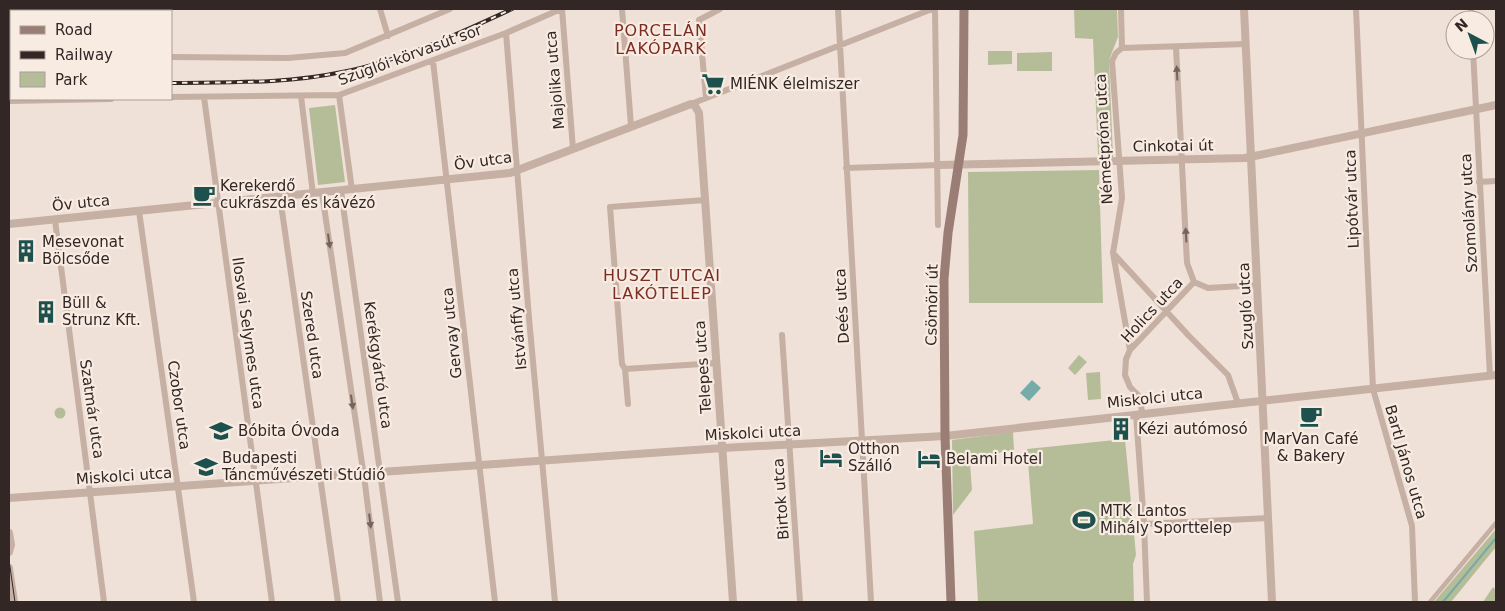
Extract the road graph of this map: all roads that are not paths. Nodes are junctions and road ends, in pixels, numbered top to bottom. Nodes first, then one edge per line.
1 (380, 9) edge
2 (450, 9) edge
3 (562, 9) edge
4 (622, 9) edge
5 (720, 9) edge
6 (838, 9) edge
7 (934, 9) edge
8 (964, 9) edge
9 (1121, 9) edge
10 (1244, 9) edge
11 (1356, 9) edge
12 (506, 33) junction
13 (388, 36) junction
14 (1246, 44) junction
15 (841, 46) junction
16 (1176, 47) junction
17 (1122, 48) junction
18 (172, 57) edge
19 (1474, 60) edge
20 (433, 61) junction
21 (339, 95) junction
22 (204, 96) junction
23 (301, 96) junction
24 (172, 97) edge
25 (706, 98) junction
26 (60, 100) edge
27 (9, 101) edge
28 (690, 104) junction
29 (1496, 105) edge
30 (1476, 110) junction
31 (631, 126) junction
32 (1362, 133) junction
33 (573, 149) junction
34 (1253, 157) junction
35 (1182, 160) junction
36 (1119, 161) junction
37 (958, 164) junction
38 (938, 165) junction
39 (846, 168) junction
40 (518, 171) junction
41 (448, 180) junction
42 (1496, 181) edge
43 (1479, 182) junction
44 (352, 190) junction
45 (341, 191) junction
46 (322, 193) junction
47 (313, 194) junction
48 (280, 197) junction
49 (705, 200) junction
50 (218, 203) junction
51 (139, 211) junction
52 (56, 220) junction
53 (9, 224) edge
54 (938, 225) dead end
55 (1113, 253) junction
56 (1194, 282) junction
57 (1258, 285) junction
58 (1167, 312) junction
59 (782, 335) dead end
60 (1130, 350) junction
61 (716, 363) junction
62 (625, 369) junction
63 (1493, 375) edge
64 (1373, 389) junction
65 (1264, 401) junction
66 (628, 404) dead end
67 (1238, 404) junction
68 (1139, 414) junction
69 (945, 436) junction
70 (862, 440) junction
71 (789, 444) junction
72 (723, 448) junction
73 (542, 461) junction
74 (480, 465) junction
75 (362, 473) junction
76 (381, 473) junction
77 (320, 476) junction
78 (255, 481) junction
79 (177, 486) junction
80 (90, 492) junction
81 (9, 498) edge
82 (1269, 518) junction
83 (1496, 522) edge
84 (1144, 524) junction
85 (9, 534) edge
86 (9, 552) edge
87 (9, 568) edge
88 (14, 602) edge
89 (104, 602) edge
90 (194, 602) edge
91 (272, 602) edge
92 (338, 602) edge
93 (380, 602) edge
94 (398, 602) edge
95 (495, 602) edge
96 (555, 602) edge
97 (733, 602) edge
98 (800, 602) edge
99 (871, 602) edge
100 (951, 602) edge
101 (1147, 602) edge
102 (1272, 602) edge
103 (1415, 602) edge
104 (1430, 602) edge

1 - 13 street
2 - 13 street
3 - 12 street, Szuglói körvasút sor
3 - 33 street, Majolika utca
4 - 31 street
5 - 25 street
6 - 15 street, Deés utca
7 - 15 street, Öv utca
7 - 38 street
8 - 37 main road, Csömöri út
9 - 17 street
10 - 14 street, Szugló utca
11 - 32 street, Lipótvár utca
12 - 20 street, Szuglói körvasút sor
12 - 40 street, Istvánffy utca
13 - 18 street
14 - 16 street
14 - 34 street, Szugló utca
15 - 25 street, Öv utca
15 - 39 street, Deés utca
16 - 17 street
35 -> 16 street
17 - 36 street, Németpróna utca
19 - 30 street, Szomolány utca
20 - 21 street, Szuglói körvasút sor
20 - 41 street, Gervay utca
21 - 23 street, Szuglói körvasút sor
21 - 44 street
22 - 23 street, Szuglói körvasút sor
22 - 24 street, Szuglói körvasút sor
22 - 50 street, Ilosvai Selymes utca
23 - 47 street
25 - 28 street, Öv utca
26 - 27 street
28 - 31 street, Öv utca
28 - 49 street, Telepes utca
29 - 30 street, Cinkotai út
30 - 32 street, Cinkotai út
30 - 43 street, Szomolány utca
31 - 33 street, Öv utca
32 - 34 street, Cinkotai út
32 - 64 street, Lipótvár utca
33 - 40 street, Öv utca
34 - 35 street, Cinkotai út
34 - 57 street, Szugló utca
35 - 36 street, Cinkotai út
56 -> 35 street
36 - 37 street, Cinkotai út
36 - 55 street, Németpróna utca
37 - 38 street, Cinkotai út
37 - 69 main road, Csömöri út
38 - 39 street, Cinkotai út
38 - 54 street
39 - 70 street, Deés utca
40 - 41 street, Öv utca
40 - 73 street, Istvánffy utca
41 - 44 street, Öv utca
41 - 74 street, Gervay utca
42 - 43 street
43 - 63 street, Szomolány utca
44 - 45 street, Öv utca
45 - 46 street, Öv utca
45 - 76 street, Kerékgyártó utca
46 - 47 street, Öv utca
46 -> 75 street, Kerékgyártó utca
47 - 48 street, Öv utca
48 - 50 street, Öv utca
48 - 77 street, Szered utca
49 - 61 street, Telepes utca
49 - 62 street
50 - 51 street, Öv utca
50 - 78 street, Ilosvai Selymes utca
51 - 52 street, Öv utca
51 - 79 street, Czobor utca
52 - 53 street, Öv utca
52 - 80 street, Szatmár utca
55 - 58 street
55 - 60 street, Németpróna utca
56 - 57 street, Holics utca
56 - 58 street, Holics utca
57 - 65 street, Szugló utca
58 - 60 street, Holics utca
58 - 67 street
59 - 71 street, Birtok utca
60 - 68 street, Holics utca
61 - 62 street
61 - 72 street, Telepes utca
62 - 66 street
63 - 64 street, Miskolci utca
64 - 65 street, Miskolci utca
64 - 103 street, Bartl János utca
65 - 67 street, Miskolci utca
65 - 82 street, Szugló utca
67 - 68 street, Miskolci utca
68 - 69 street, Miskolci utca
68 - 84 street
69 - 70 street, Miskolci utca
69 - 100 main road, Csömöri út
70 - 71 street, Miskolci utca
70 - 99 street, Deés utca
71 - 72 street, Miskolci utca
71 - 98 street, Birtok utca
72 - 73 street, Miskolci utca
72 - 97 street, Telepes utca
73 - 74 street, Miskolci utca
73 - 96 street, Istvánffy utca
74 - 76 street, Miskolci utca
74 - 95 street, Gervay utca
75 - 76 street, Miskolci utca
75 - 77 street, Miskolci utca
75 -> 93 street, Kerékgyártó utca
76 - 94 street, Kerékgyártó utca
77 - 78 street, Miskolci utca
77 - 92 street, Szered utca
78 - 79 street, Miskolci utca
78 - 91 street, Ilosvai Selymes utca
79 - 80 street, Miskolci utca
79 - 90 street, Czobor utca
80 - 81 street, Miskolci utca
80 - 89 street, Szatmár utca
82 - 84 street
82 - 102 street, Szugló utca
83 - 104 street
84 - 101 street
85 - 86 street
87 - 88 street

